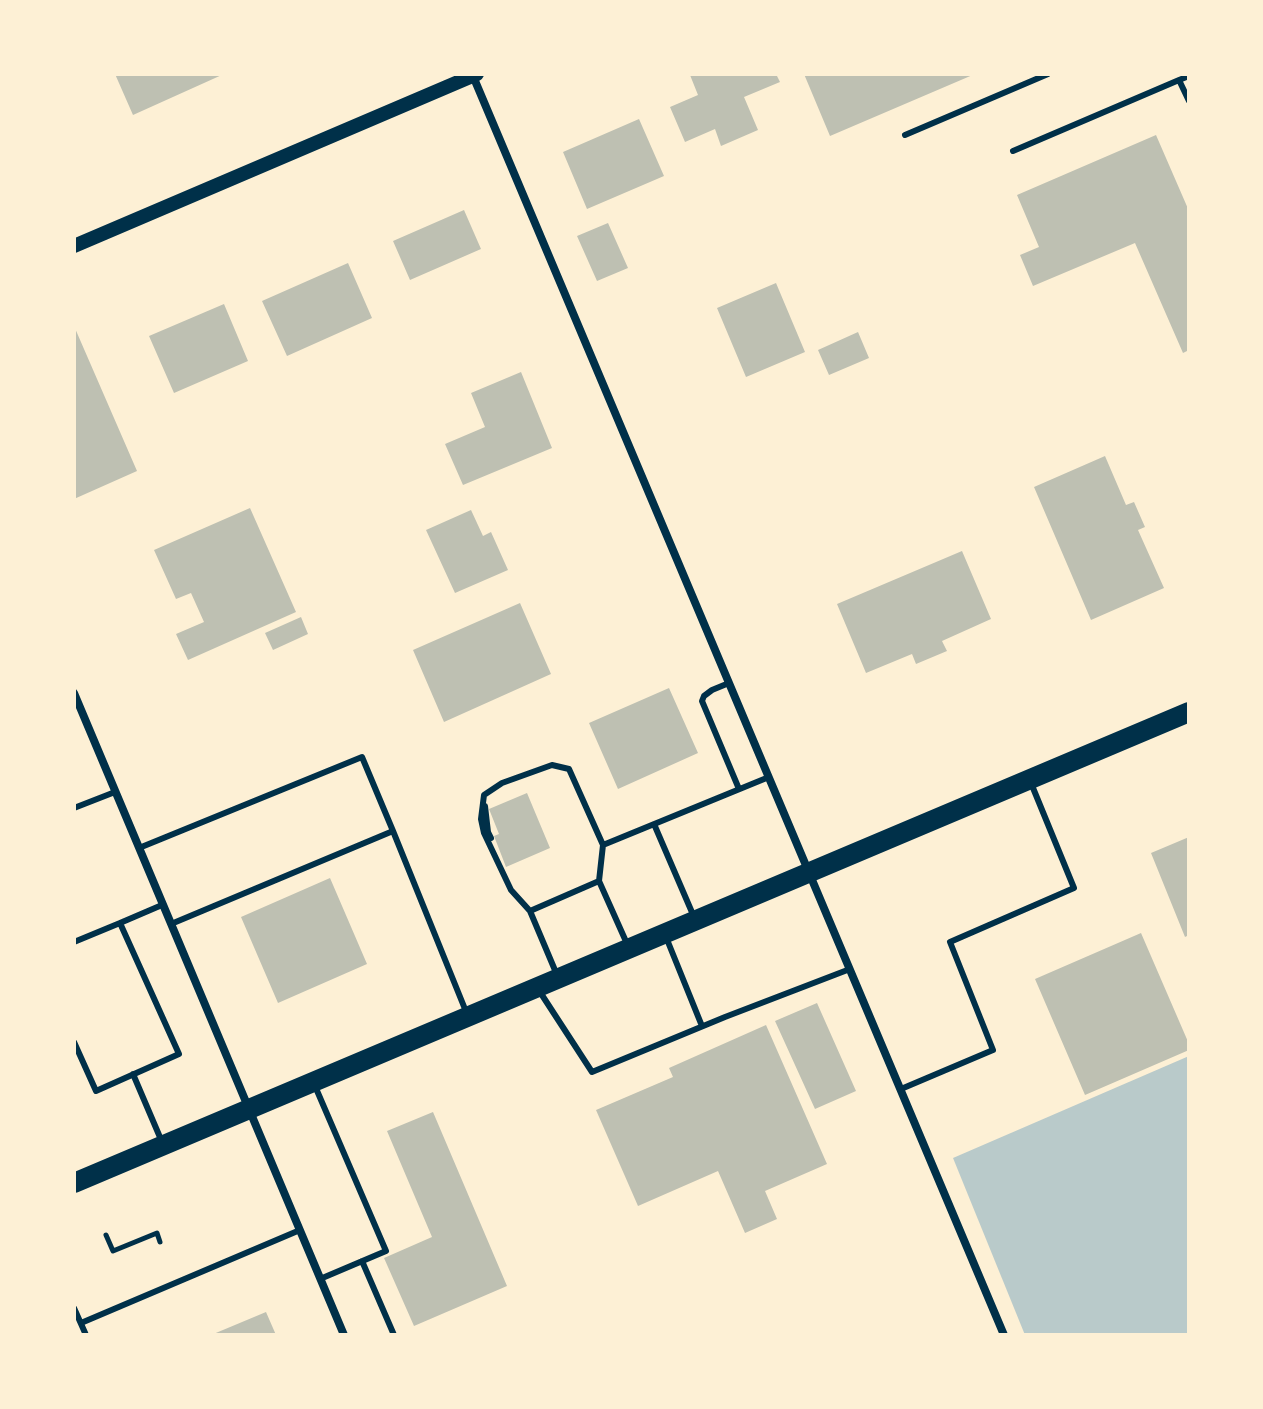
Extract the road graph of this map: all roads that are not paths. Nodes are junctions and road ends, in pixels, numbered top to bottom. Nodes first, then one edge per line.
1 (1048, 74) edge
2 (475, 75) edge
3 (1189, 76) edge
4 (1179, 80) junction
5 (1189, 101) edge
6 (905, 135) dead end
7 (1013, 151) dead end
8 (74, 246) edge
9 (729, 683) junction
10 (74, 693) edge
11 (1189, 712) edge
12 (769, 777) junction
13 (1029, 779) junction
14 (739, 789) junction
15 (115, 792) junction
16 (74, 808) edge
17 (654, 824) junction
18 (393, 831) junction
19 (603, 845) junction
20 (139, 848) junction
21 (810, 873) junction
22 (599, 881) junction
23 (162, 905) junction
24 (530, 911) junction
25 (695, 921) junction
26 (120, 923) junction
27 (171, 924) junction
28 (665, 933) junction
29 (74, 942) edge
30 (629, 949) junction
31 (850, 969) junction
32 (558, 979) junction
33 (537, 987) junction
34 (468, 1017) junction
35 (702, 1026) junction
36 (74, 1042) edge
37 (133, 1074) junction
38 (313, 1082) junction
39 (901, 1089) junction
40 (249, 1109) junction
41 (163, 1146) junction
42 (74, 1183) edge
43 (300, 1230) junction
44 (362, 1261) junction
45 (320, 1279) junction
46 (74, 1308) edge
47 (81, 1323) junction
48 (86, 1335) edge
49 (344, 1335) edge
50 (394, 1335) edge
51 (1004, 1335) edge

1 - 6 lane
2 - 8 street
2 - 9 street
3 - 4 lane
4 - 5 lane
4 - 7 lane
9 - 12 street
9 - 14 lane
10 - 15 street
11 - 13 main road
12 - 14 lane
12 - 21 street
13 - 21 main road
13 - 39 lane
14 - 17 lane
15 - 16 lane
15 - 20 street
17 - 19 lane
17 - 25 lane
18 - 20 lane
18 - 27 lane
18 - 34 lane
19 - 22 lane
19 - 24 lane
20 - 23 street
21 - 25 main road
21 - 31 street
22 - 24 lane
22 - 30 lane
23 - 26 lane
23 - 27 street
24 - 32 lane
25 - 28 main road
26 - 29 lane
26 - 37 lane
27 - 40 street
28 - 30 main road
28 - 35 lane
30 - 32 main road
31 - 35 lane
31 - 39 street
32 - 33 main road
33 - 34 main road
33 - 35 lane
34 - 38 main road
36 - 37 lane
37 - 41 lane
38 - 40 main road
38 - 44 lane
39 - 51 street
40 - 41 main road
40 - 43 street
41 - 42 main road
43 - 45 street
43 - 47 lane
44 - 45 lane
44 - 50 lane
45 - 49 street
46 - 47 lane
47 - 48 lane

